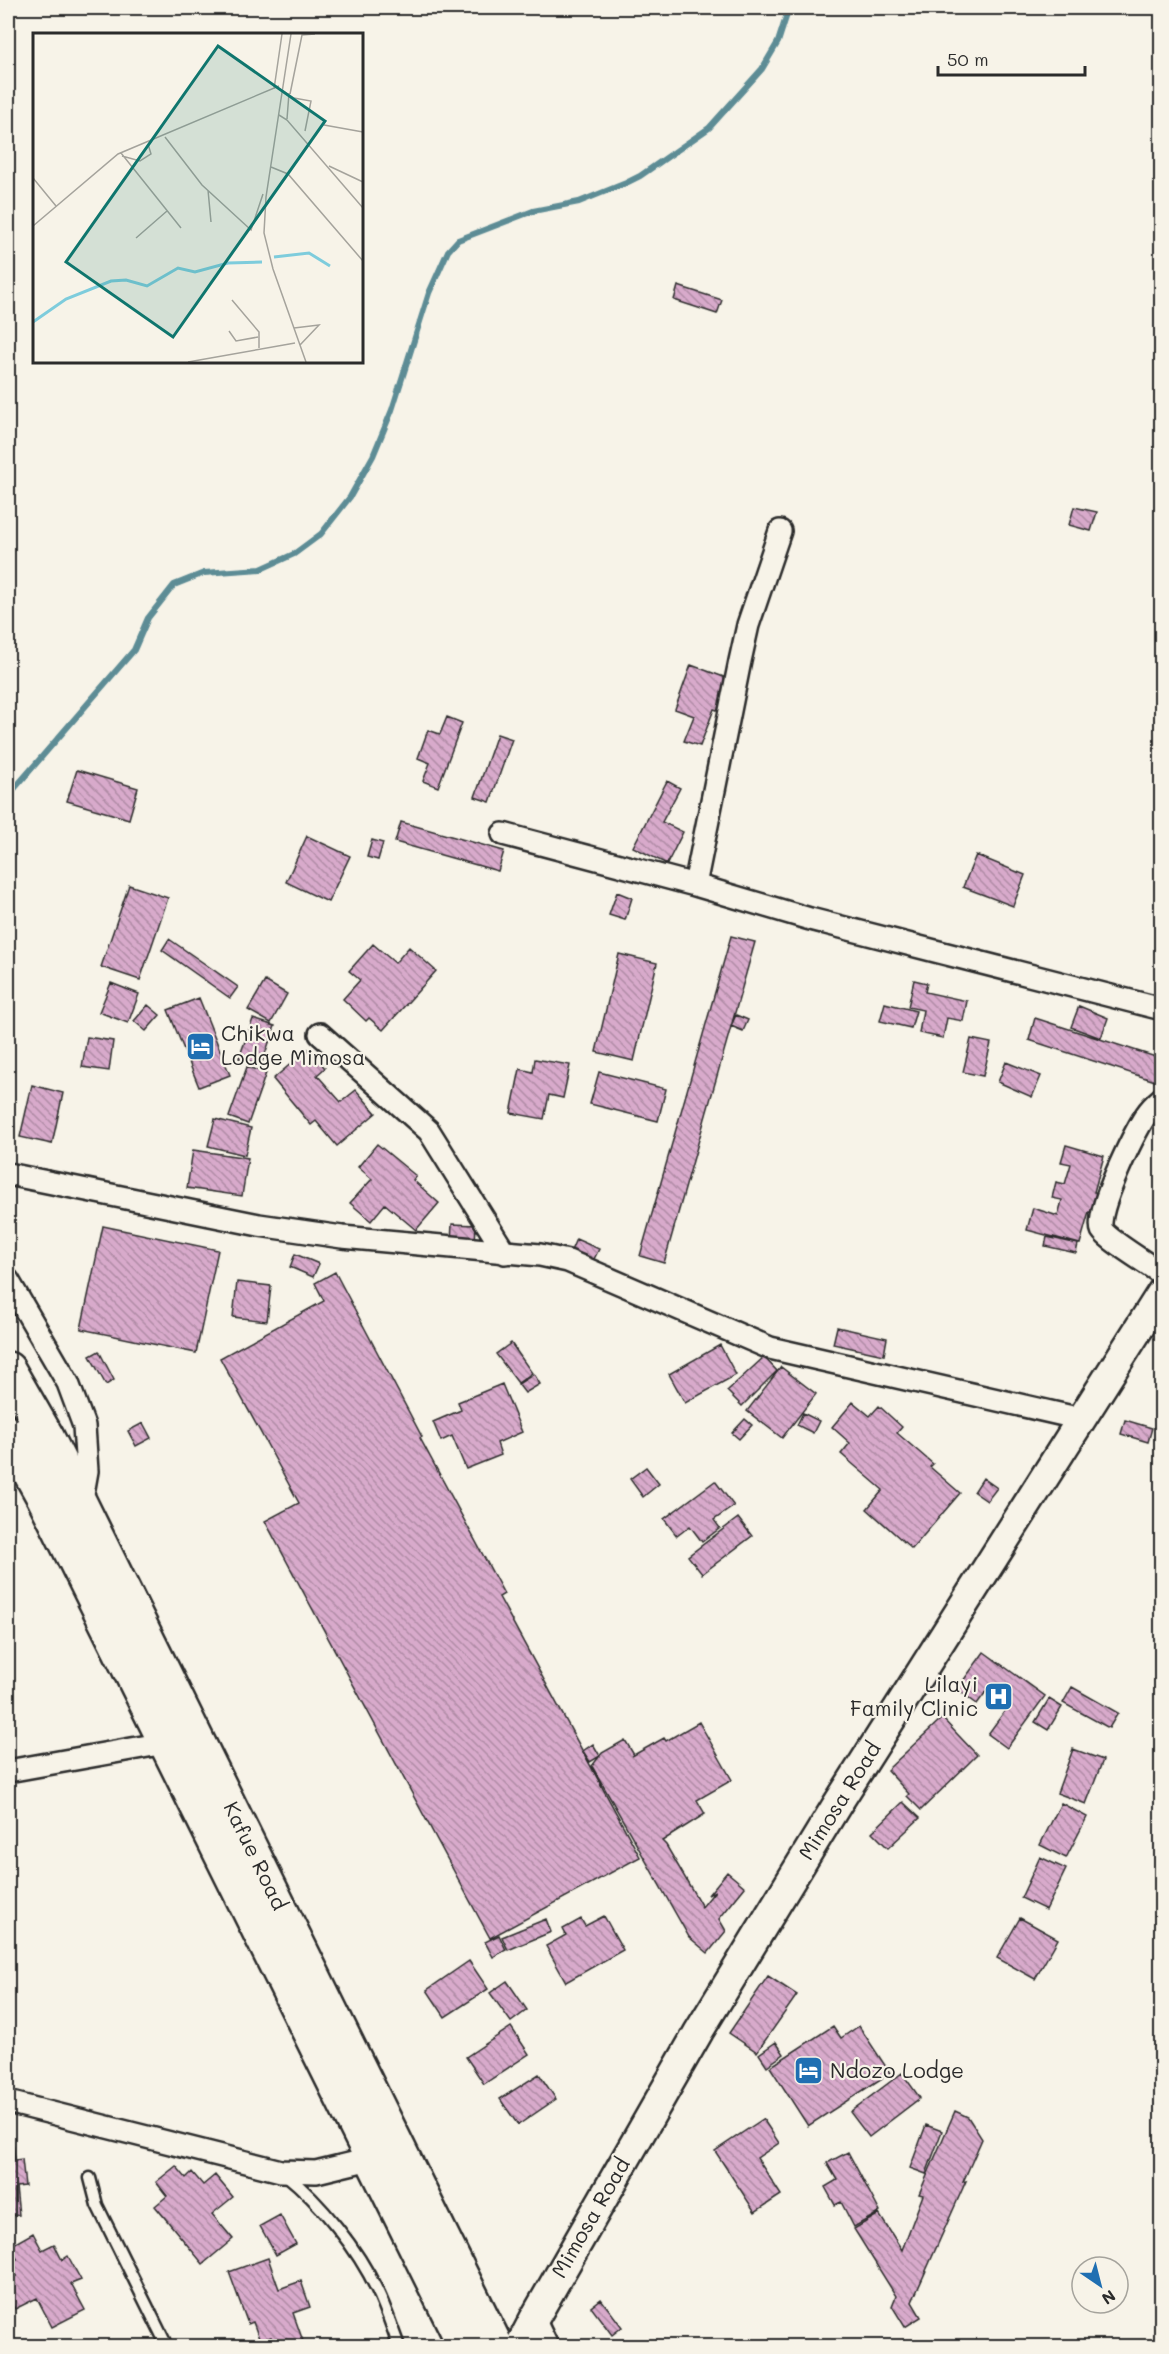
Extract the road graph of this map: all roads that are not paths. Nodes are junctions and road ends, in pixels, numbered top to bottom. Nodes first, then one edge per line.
1 (780, 531) dead end
2 (503, 834) dead end
3 (695, 885) junction
4 (1161, 1009) edge
5 (320, 1034) dead end
6 (1161, 1098) edge
7 (8, 1174) edge
8 (505, 1253) junction
9 (1161, 1274) edge
10 (8, 1280) edge
11 (1161, 1292) edge
12 (8, 1369) edge
13 (1081, 1419) junction
14 (8, 1433) edge
15 (81, 1505) junction
16 (165, 1743) junction
17 (8, 1771) edge
18 (8, 2102) edge
19 (370, 2159) junction
20 (281, 2171) junction
21 (90, 2178) dead end
22 (479, 2310) junction
23 (534, 2319) junction
24 (167, 2346) edge
25 (399, 2346) edge
26 (465, 2346) edge
27 (496, 2346) edge
28 (520, 2346) edge
29 (547, 2346) edge

1 - 3 street
2 - 3 street
3 - 4 street
5 - 8 street
6 - 9 street
7 - 8 street
8 - 13 street
10 - 15 street
11 - 13 street, Mimosa Road
12 - 15 highway, Kafue Road
13 - 23 street, Mimosa Road
14 - 16 highway, Kafue Road
15 - 22 highway, Kafue Road
16 - 17 street
16 - 19 highway, Kafue Road
18 - 20 street
19 - 20 street
19 - 26 highway, Kafue Road
20 - 25 lane
21 - 24 lane
22 - 23 street
22 - 27 highway, Kafue Road
23 - 28 street, Mimosa Road
23 - 29 street

